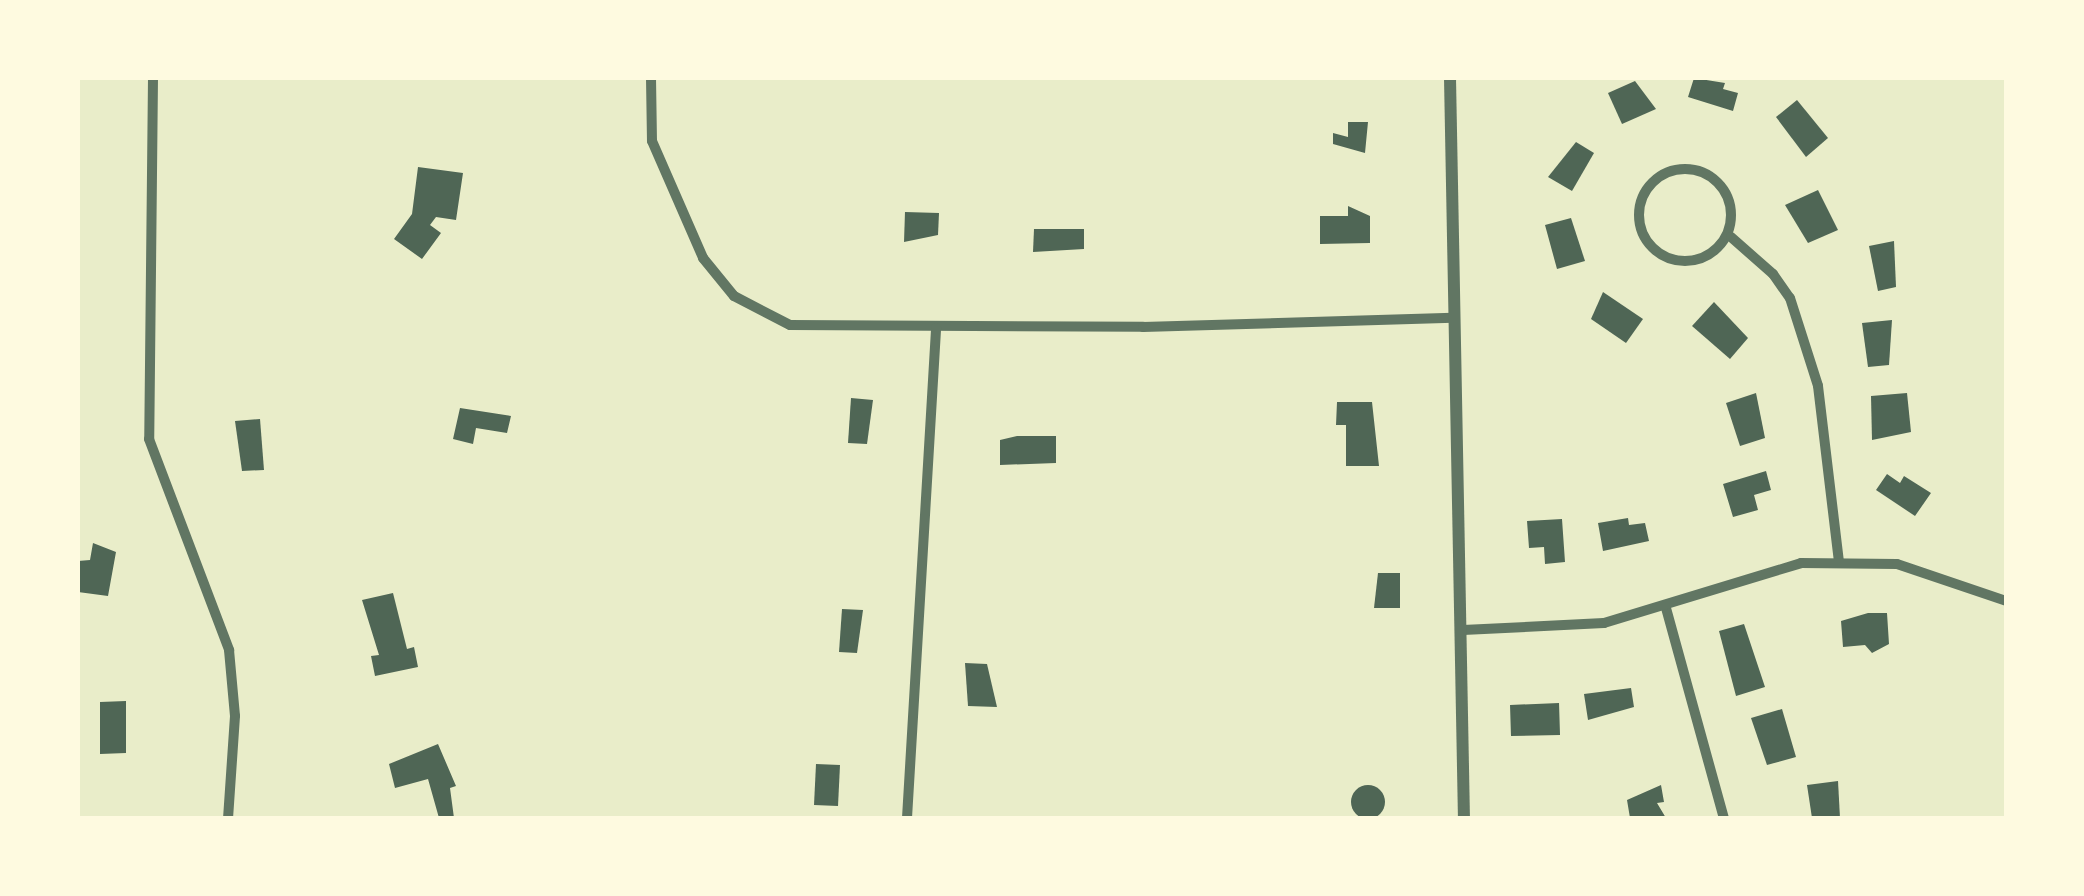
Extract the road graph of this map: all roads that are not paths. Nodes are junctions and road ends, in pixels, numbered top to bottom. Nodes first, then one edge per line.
1 (153, 78) edge
2 (650, 78) edge
3 (1450, 78) edge
4 (1731, 237) junction
5 (1454, 318) junction
6 (936, 328) junction
7 (1839, 561) junction
8 (2006, 601) edge
9 (1666, 608) junction
10 (1463, 630) junction
11 (228, 818) edge
12 (907, 818) edge
13 (1464, 818) edge
14 (1724, 818) edge

1 - 11 street
2 - 6 street
3 - 5 street
4 - 4 street
4 - 7 street
5 - 6 street
5 - 10 street
6 - 12 street
7 - 8 street
7 - 9 street
9 - 10 street
9 - 14 street
10 - 13 street

